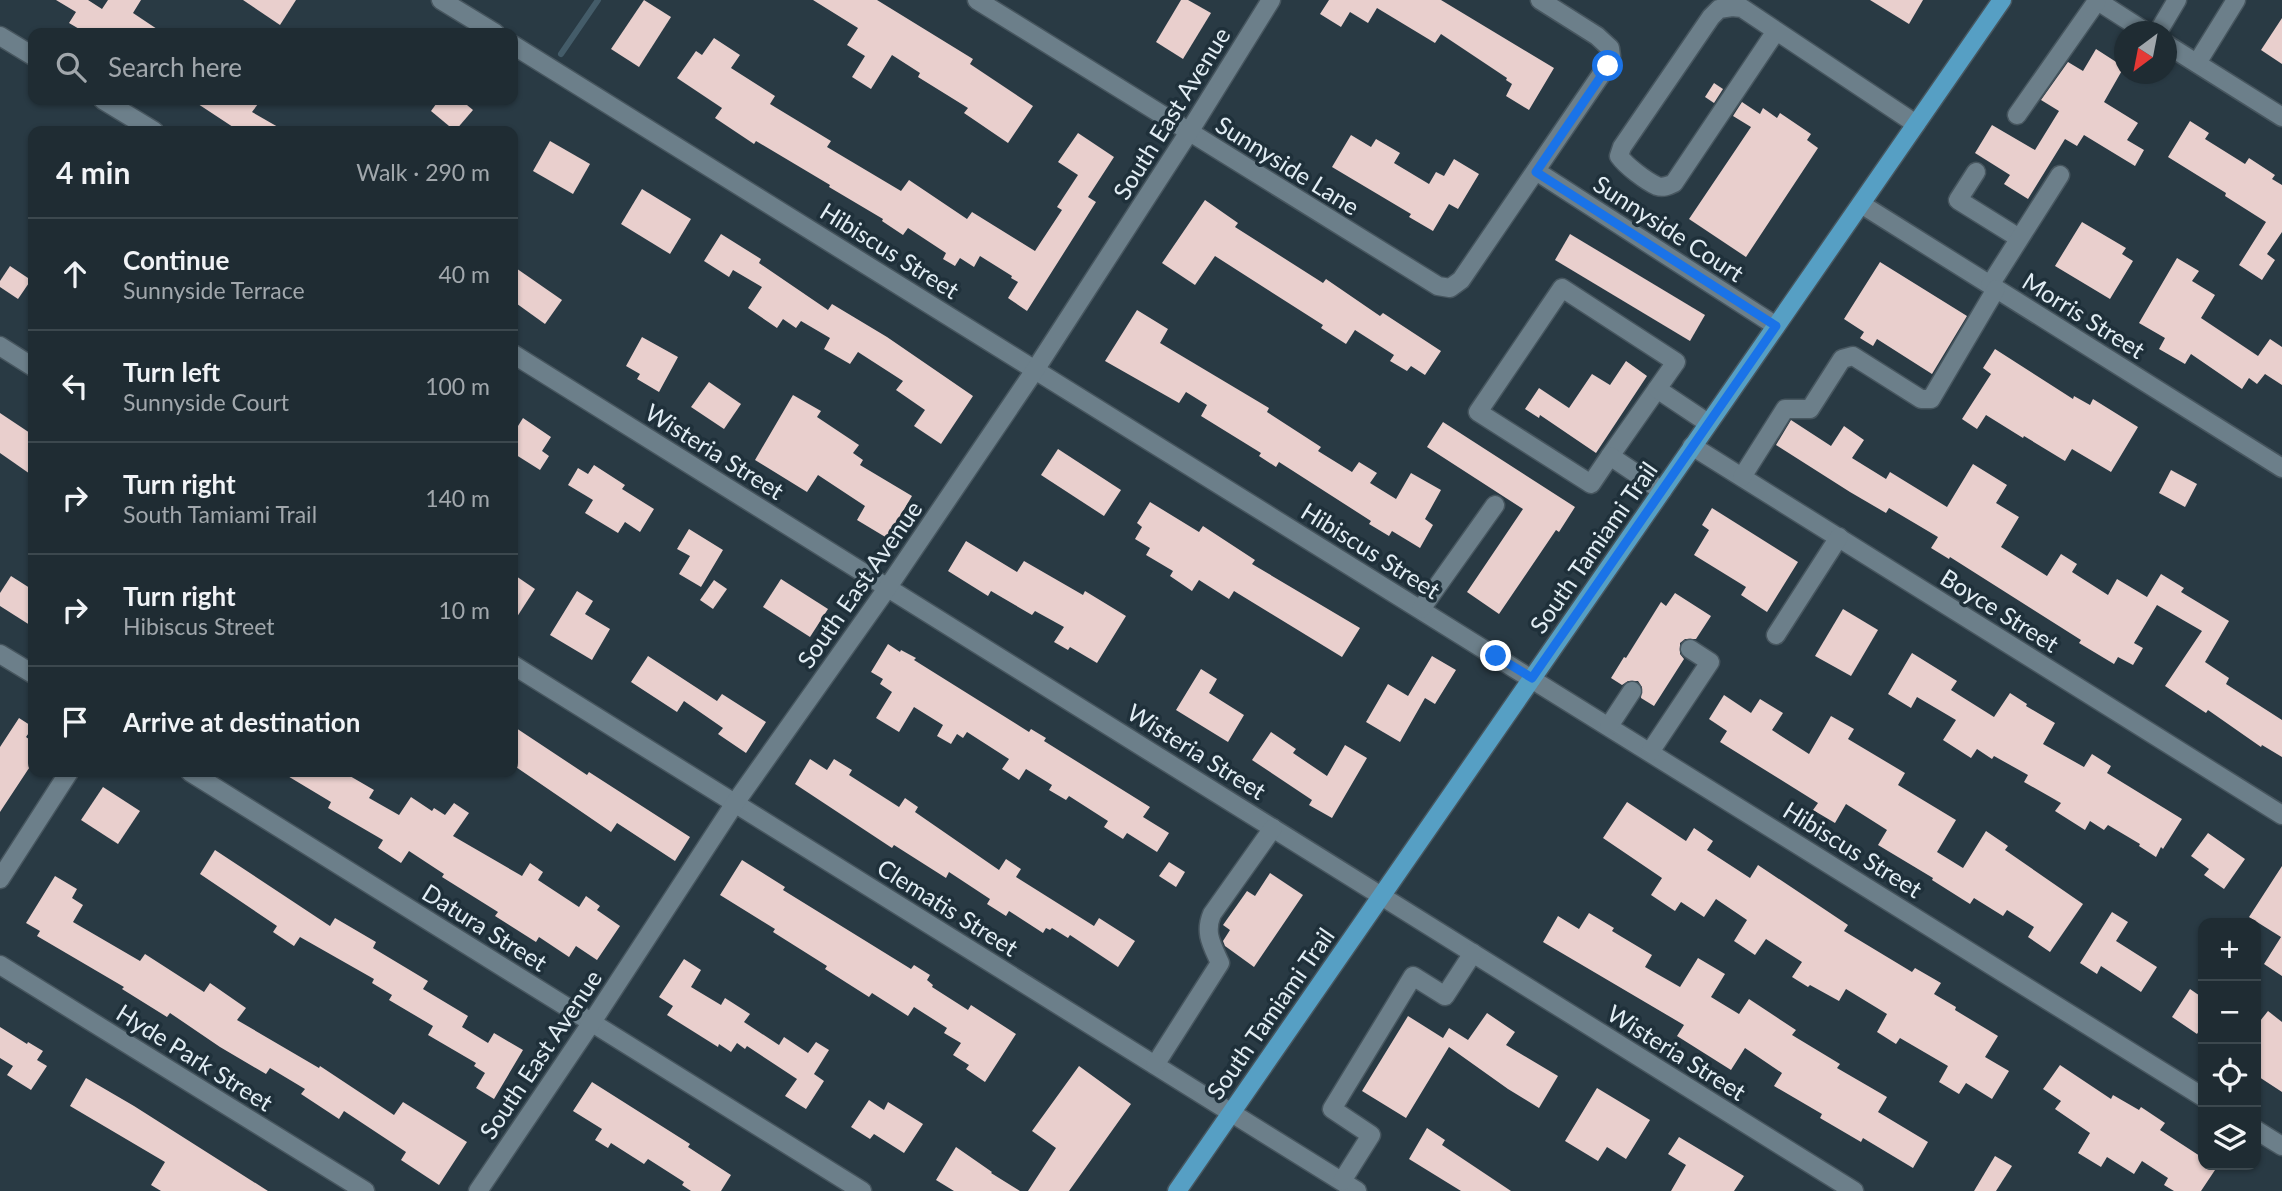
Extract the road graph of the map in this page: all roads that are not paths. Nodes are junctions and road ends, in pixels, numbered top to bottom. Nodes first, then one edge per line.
1 (441, 0) edge
2 (977, 0) edge
3 (1271, 0) edge
4 (1540, 0) edge
5 (2002, 0) edge
6 (2177, 0) edge
7 (2236, 0) edge
8 (2096, 1) edge
9 (2128, 21) edge
10 (2165, 21) edge
11 (487, 28) edge
12 (1776, 31) junction
13 (0, 36) edge
14 (518, 48) edge
15 (2177, 51) edge
16 (28, 53) edge
17 (2197, 64) junction
18 (111, 105) edge
19 (2017, 115) dead end
20 (2282, 117) edge
21 (1916, 124) junction
22 (146, 126) edge
23 (1189, 132) junction
24 (1536, 172) junction
25 (1976, 172) dead end
26 (2060, 175) dead end
27 (1861, 204) junction
28 (2019, 238) junction
29 (1993, 287) junction
30 (1776, 326) junction
31 (0, 346) edge
32 (518, 357) edge
33 (28, 364) edge
34 (1035, 370) junction
35 (1657, 389) junction
36 (1708, 424) junction
37 (1692, 446) junction
38 (1610, 456) junction
39 (2282, 468) edge
40 (1742, 477) junction
41 (1662, 491) junction
42 (1495, 505) dead end
43 (1839, 537) junction
44 (888, 587) junction
45 (1421, 609) junction
46 (1776, 635) dead end
47 (1690, 649) dead end
48 (0, 654) edge
49 (518, 668) edge
50 (28, 671) edge
51 (1532, 678) junction
52 (1632, 691) dead end
53 (1609, 726) junction
54 (1650, 752) junction
55 (66, 777) edge
56 (198, 777) edge
57 (735, 803) junction
58 (2282, 815) edge
59 (1273, 828) junction
60 (0, 879) edge
61 (1382, 896) junction
62 (1473, 953) junction
63 (0, 965) edge
64 (592, 1022) junction
65 (1155, 1065) junction
66 (2198, 1094) edge
67 (1231, 1112) junction
68 (2261, 1133) edge
69 (2282, 1146) edge
70 (1342, 1181) junction
71 (365, 1191) edge
72 (478, 1191) edge
73 (862, 1191) edge
74 (1177, 1191) edge
75 (1357, 1191) edge
76 (1854, 1191) edge

1 - 11 street
2 - 23 street, Sunnyside Lane
3 - 23 street, South East Avenue
4 - 24 street, Sunnyside Lane
5 - 21 main road, South Tamiami Trail
6 - 10 street
7 - 17 street
8 - 9 street
8 - 19 street
12 - 12 street
12 - 21 street
13 - 16 street
14 - 34 street, Hibiscus Street
15 - 17 street
17 - 20 street
18 - 22 street
21 - 27 main road, South Tamiami Trail
23 - 24 street, Sunnyside Lane
23 - 34 street, South East Avenue
24 - 30 street, Sunnyside Court
25 - 28 street
26 - 28 street
27 - 29 street, Morris Street
27 - 30 main road, South Tamiami Trail
28 - 29 street
29 - 39 street, Morris Street
29 - 40 street
30 - 36 main road, South Tamiami Trail
31 - 33 street
32 - 44 street, Wisteria Street
34 - 44 street, South East Avenue
34 - 45 street, Hibiscus Street
35 - 36 street
35 - 38 street
35 - 38 street
36 - 37 main road, South Tamiami Trail
37 - 40 street, Boyce Street
37 - 41 main road, South Tamiami Trail
38 - 41 street
40 - 43 street, Boyce Street
41 - 51 main road, South Tamiami Trail
42 - 45 street
43 - 46 street
43 - 58 street, Boyce Street
44 - 57 street, South East Avenue
44 - 59 street, Wisteria Street
45 - 51 street, Hibiscus Street
47 - 54 street
48 - 50 street
49 - 57 street, Clematis Street
51 - 53 street, Hibiscus Street
51 - 61 main road, South Tamiami Trail
52 - 53 street
53 - 54 street, Hibiscus Street
54 - 66 street, Hibiscus Street
55 - 60 street
56 - 64 street, Datura Street
57 - 64 street, South East Avenue
57 - 65 street, Clematis Street
59 - 61 street, Wisteria Street
59 - 65 street
61 - 62 street, Wisteria Street
61 - 67 main road, South Tamiami Trail
62 - 70 street
62 - 76 street, Wisteria Street
63 - 71 street, Hyde Park Street
64 - 72 street, South East Avenue
64 - 73 street, Datura Street
65 - 67 street, Clematis Street
67 - 70 street, Clematis Street
67 - 74 main road, South Tamiami Trail
68 - 69 street
70 - 75 street, Clematis Street

